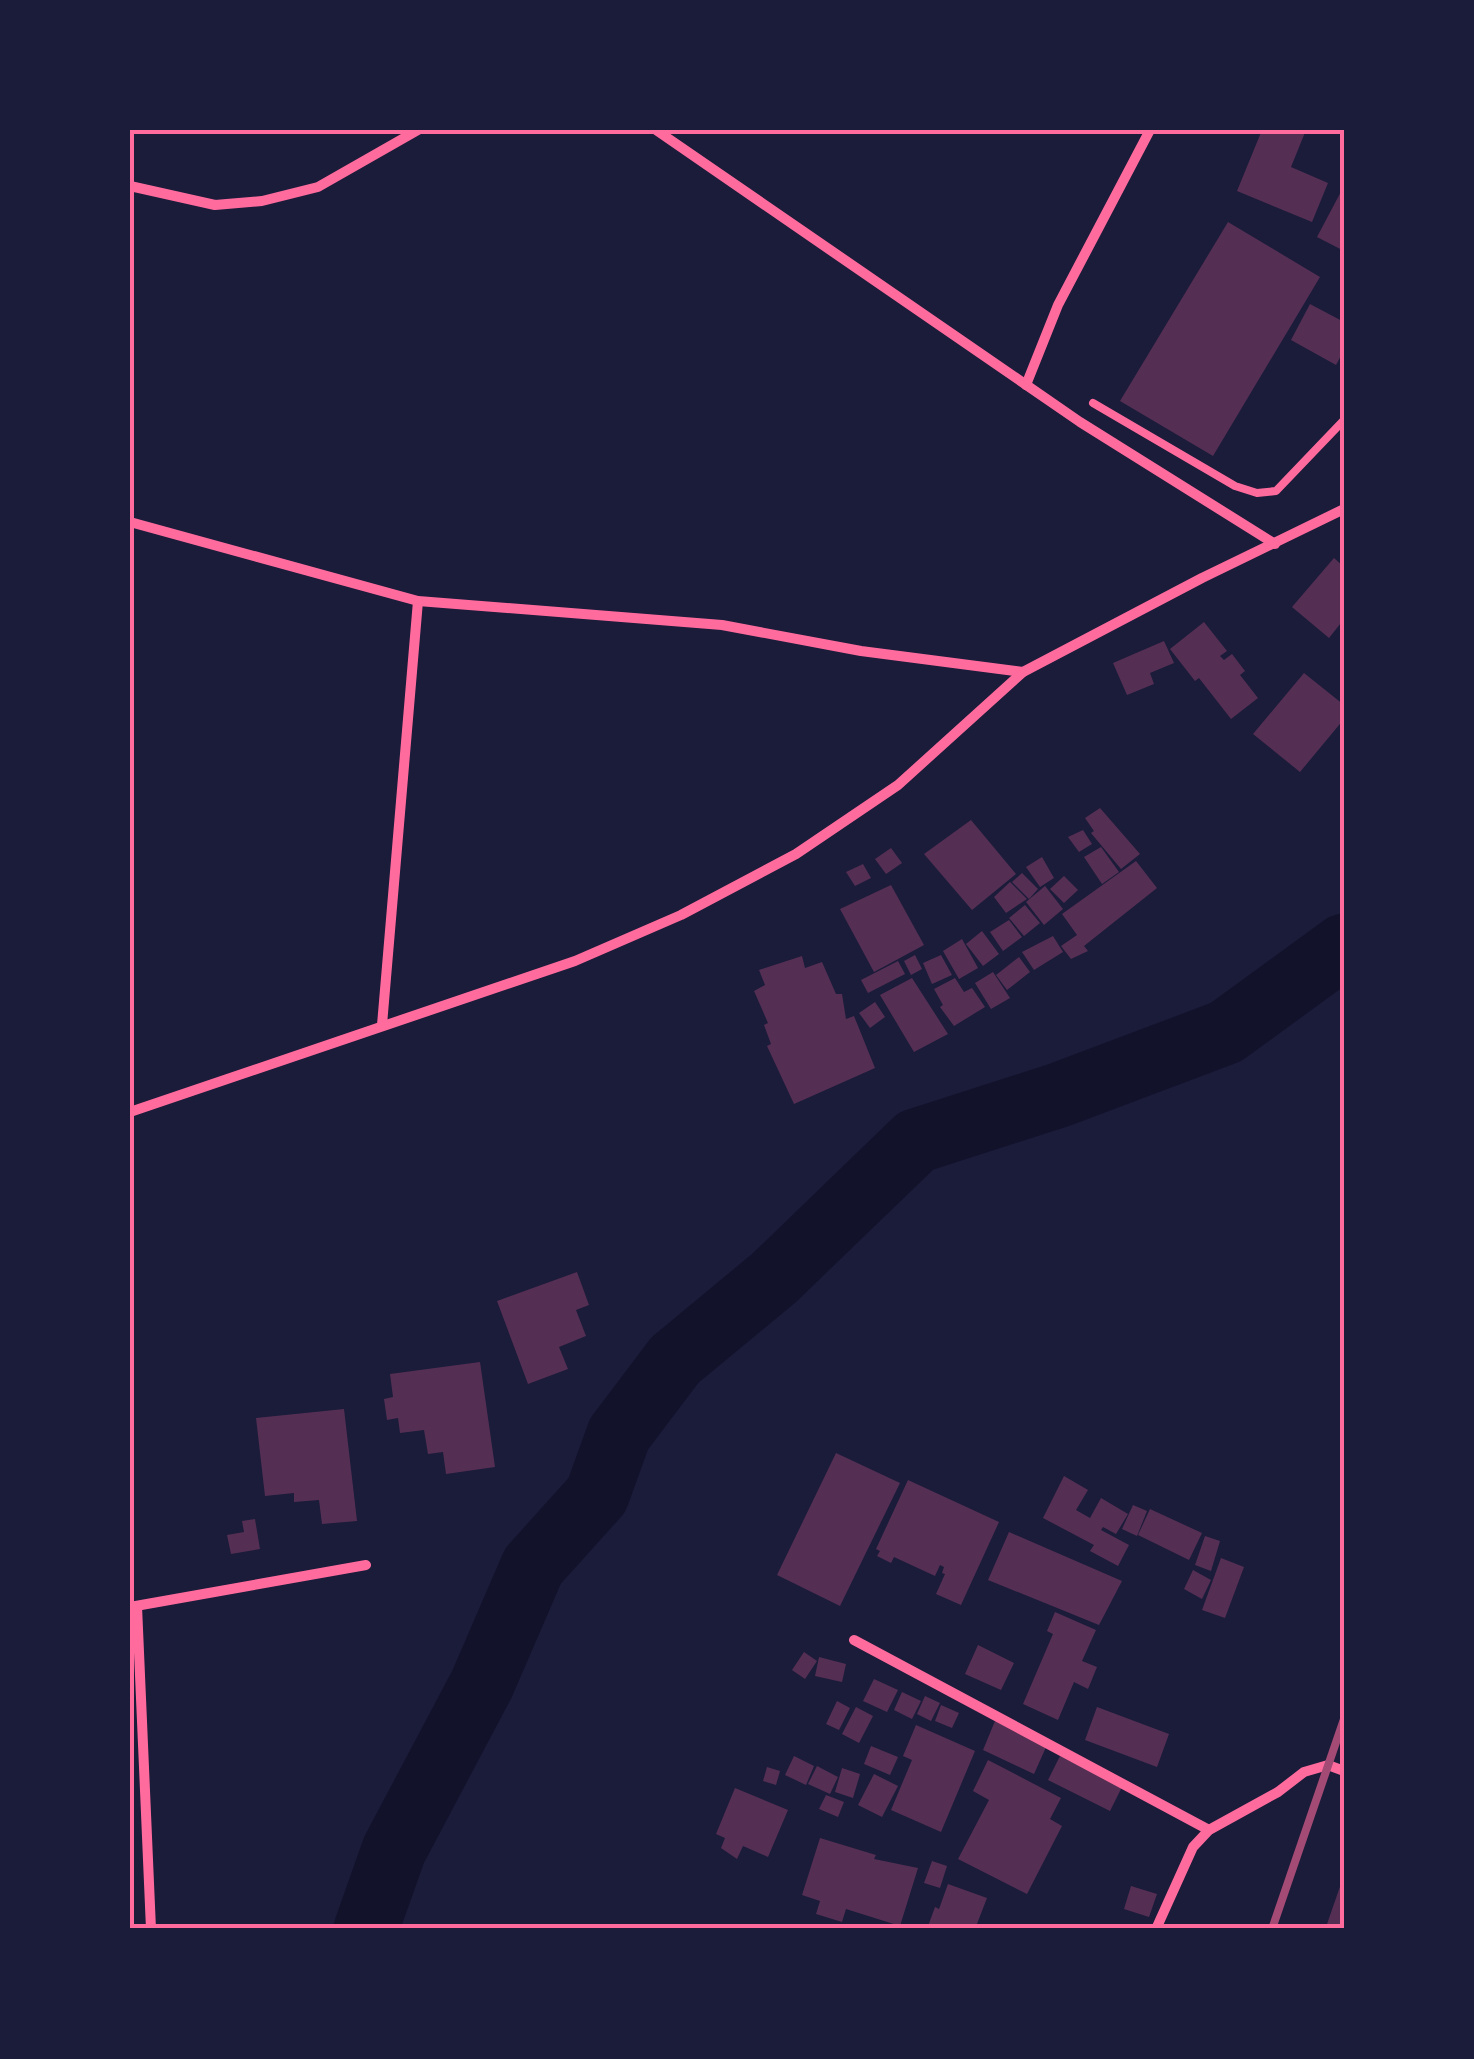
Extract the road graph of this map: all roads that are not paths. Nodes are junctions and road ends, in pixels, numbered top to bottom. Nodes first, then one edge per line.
1 (418, 130) edge
2 (656, 130) edge
3 (1150, 130) edge
4 (130, 186) edge
5 (1026, 385) junction
6 (1093, 403) dead end
7 (1344, 420) edge
8 (1344, 509) edge
9 (130, 522) edge
10 (1275, 544) junction
11 (418, 601) junction
12 (1024, 672) junction
13 (382, 1025) junction
14 (130, 1112) edge
15 (366, 1565) dead end
16 (134, 1606) edge
17 (854, 1640) dead end
18 (1344, 1770) edge
19 (1209, 1830) junction
20 (150, 1929) edge
21 (1156, 1929) edge

1 - 4 street
2 - 5 street
3 - 5 street
5 - 10 street
6 - 7 lane
8 - 10 street
9 - 11 street
10 - 12 street
11 - 12 street
11 - 13 street
12 - 13 street
13 - 14 street
15 - 16 street
16 - 20 street
17 - 19 street
18 - 19 street
19 - 21 street

